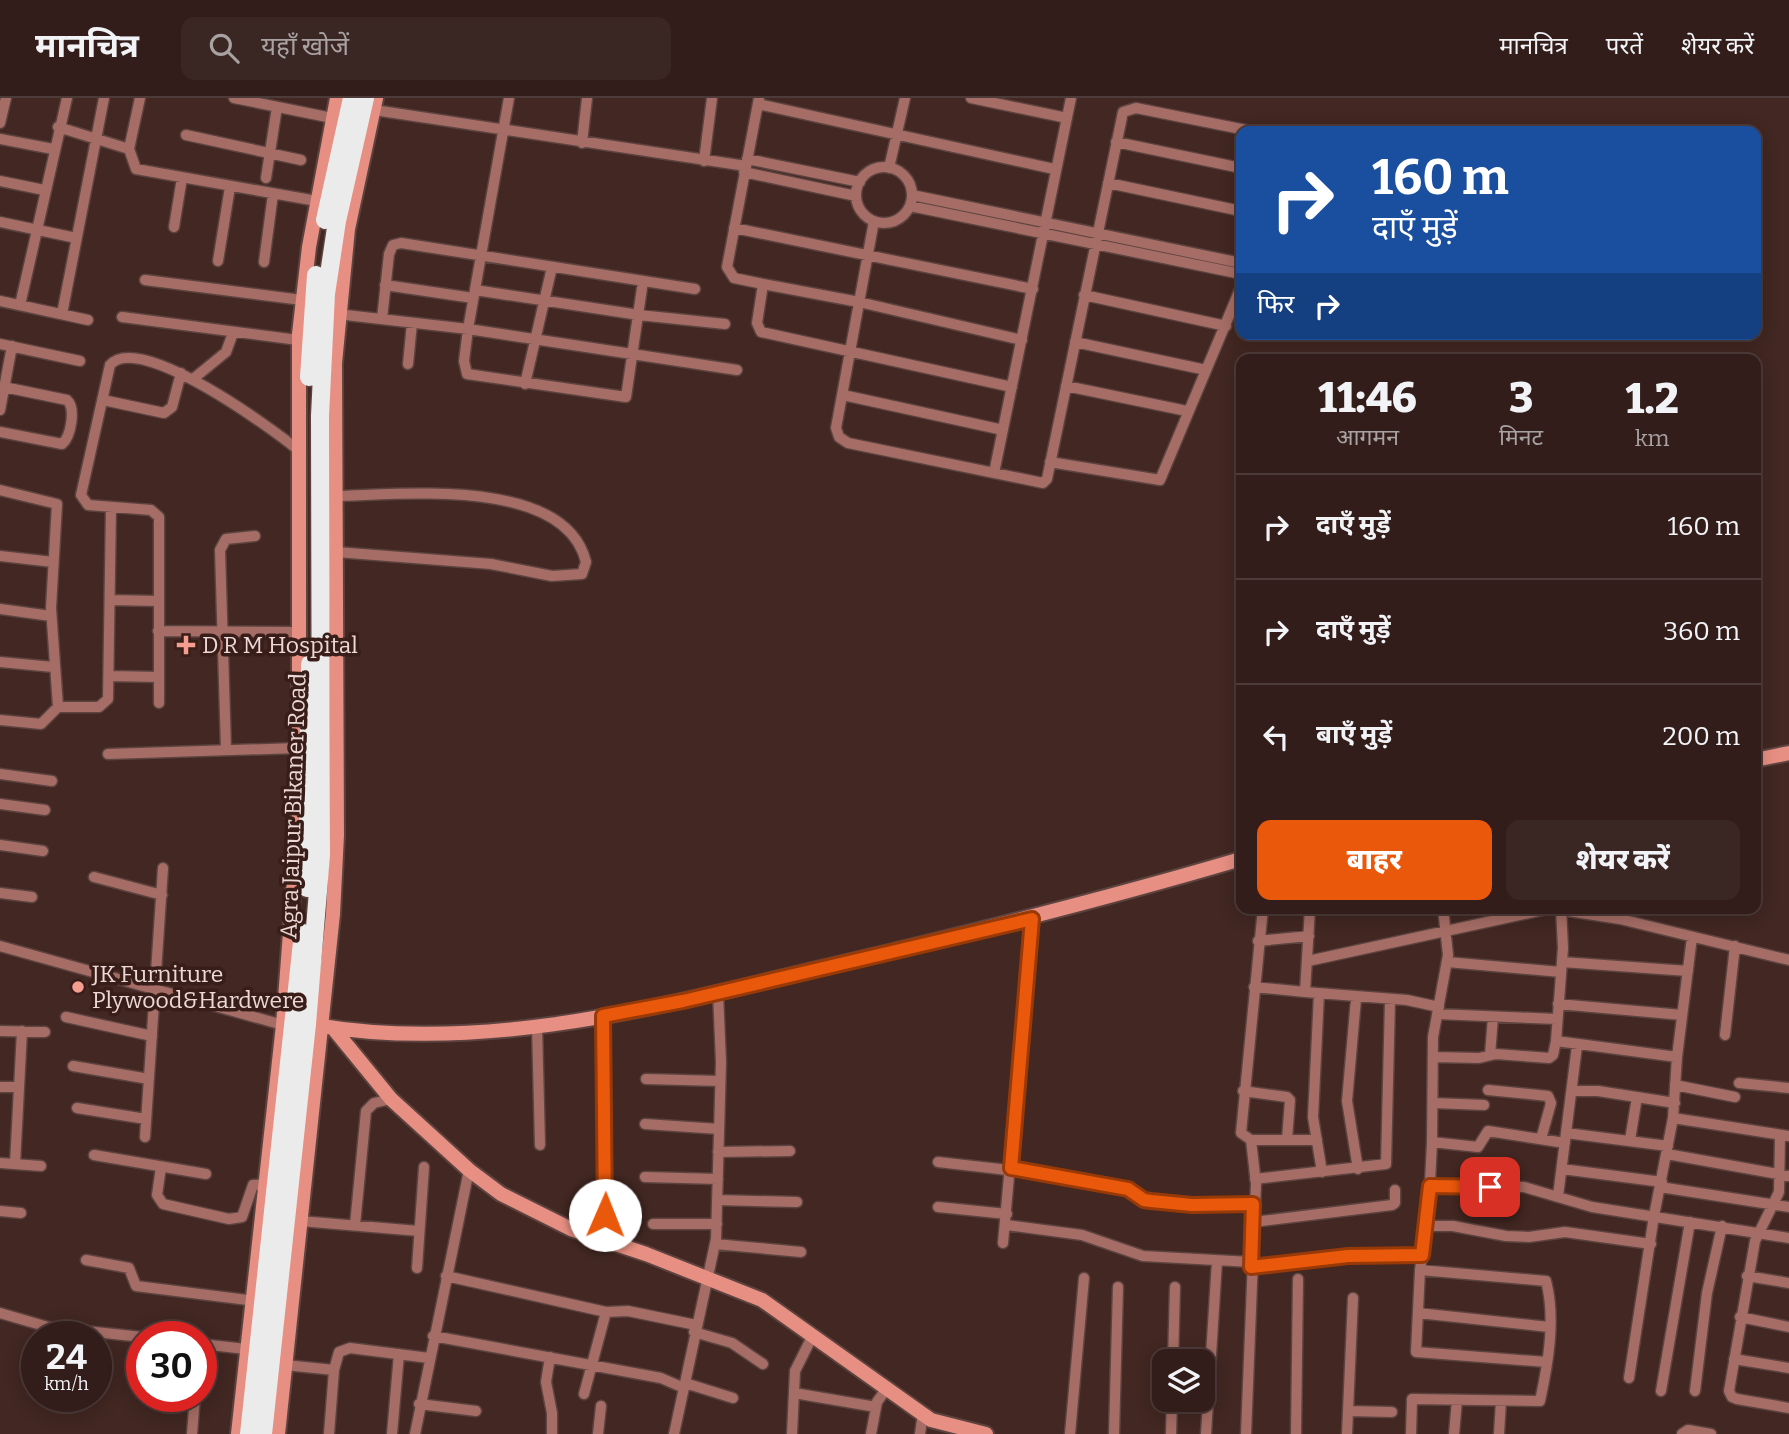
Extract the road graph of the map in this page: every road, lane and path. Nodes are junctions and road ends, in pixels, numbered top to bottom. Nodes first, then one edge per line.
1 (6, 98) edge
2 (66, 98) edge
3 (104, 98) edge
4 (140, 98) edge
5 (234, 98) edge
6 (337, 98) edge
7 (352, 98) edge
8 (509, 98) edge
9 (587, 98) edge
10 (712, 98) edge
11 (905, 98) edge
12 (971, 98) edge
13 (1071, 98) edge
14 (759, 101) edge
15 (372, 102) edge
16 (277, 107) junction
17 (332, 118) junction
18 (1067, 118) junction
19 (0, 123) edge
20 (58, 127) junction
21 (1236, 128) edge
22 (503, 132) junction
23 (897, 133) junction
24 (186, 135) dead end
25 (0, 139) edge
26 (96, 140) junction
27 (1116, 142) junction
28 (582, 143) junction
29 (53, 149) junction
30 (128, 149) junction
31 (270, 152) junction
32 (302, 160) dead end
33 (704, 161) junction
34 (746, 166) junction
35 (1236, 167) edge
36 (889, 168) junction
37 (1054, 169) junction
38 (177, 178) junction
39 (266, 178) dead end
40 (0, 181) edge
41 (860, 182) junction
42 (1108, 183) junction
43 (230, 187) junction
44 (44, 190) junction
45 (273, 194) junction
46 (856, 196) junction
47 (317, 201) junction
48 (911, 201) junction
49 (1236, 210) edge
50 (874, 221) junction
51 (0, 222) edge
52 (174, 227) dead end
53 (734, 228) junction
54 (1044, 228) junction
55 (36, 229) junction
56 (76, 238) junction
57 (1096, 239) junction
58 (868, 254) junction
59 (481, 256) junction
60 (218, 261) dead end
61 (264, 262) dead end
62 (1236, 262) edge
63 (552, 267) junction
64 (1236, 273) edge
65 (145, 280) dead end
66 (643, 281) junction
67 (762, 284) junction
68 (385, 285) junction
69 (695, 289) dead end
70 (1033, 289) junction
71 (474, 294) junction
72 (1084, 295) junction
73 (302, 300) junction
74 (1236, 300) edge
75 (0, 301) edge
76 (545, 302) junction
77 (859, 302) junction
78 (20, 305) junction
79 (62, 314) junction
80 (337, 314) junction
81 (639, 315) junction
82 (122, 317) dead end
83 (382, 319) junction
84 (88, 320) dead end
85 (412, 323) junction
86 (725, 324) dead end
87 (1226, 326) junction
88 (468, 329) junction
89 (233, 333) junction
90 (298, 340) junction
91 (1022, 340) junction
92 (536, 341) junction
93 (1075, 342) junction
94 (0, 344) edge
95 (12, 346) junction
96 (849, 352) junction
97 (632, 356) junction
98 (80, 361) dead end
99 (408, 364) dead end
100 (737, 370) dead end
101 (1206, 370) junction
102 (181, 373) junction
103 (193, 379) junction
104 (526, 384) junction
105 (1066, 386) junction
106 (4, 387) junction
107 (1012, 387) junction
108 (843, 395) junction
109 (103, 400) junction
110 (0, 410) edge
111 (1187, 411) junction
112 (1003, 430) junction
113 (0, 432) edge
114 (297, 449) junction
115 (1050, 462) junction
116 (994, 473) junction
117 (0, 490) edge
118 (336, 496) junction
119 (111, 507) junction
120 (255, 536) dead end
121 (336, 552) junction
122 (0, 556) edge
123 (53, 562) junction
124 (110, 600) junction
125 (158, 601) junction
126 (0, 608) edge
127 (51, 616) junction
128 (158, 631) junction
129 (221, 631) junction
130 (298, 632) junction
131 (0, 662) edge
132 (53, 667) junction
133 (110, 676) junction
134 (159, 677) junction
135 (159, 703) dead end
136 (66, 707) junction
137 (0, 720) edge
138 (298, 748) junction
139 (226, 749) junction
140 (1789, 753) edge
141 (108, 754) dead end
142 (1761, 760) edge
143 (0, 774) edge
144 (52, 781) dead end
145 (0, 804) edge
146 (46, 810) dead end
147 (304, 819) junction
148 (0, 845) edge
149 (43, 851) dead end
150 (1236, 860) edge
151 (163, 868) dead end
152 (94, 877) dead end
153 (0, 893) edge
154 (162, 895) junction
155 (32, 897) dead end
156 (1262, 914) edge
157 (1310, 914) edge
158 (1444, 914) edge
159 (1531, 914) edge
160 (1556, 914) edge
161 (1588, 914) edge
162 (1032, 919) junction
163 (1446, 931) junction
164 (1309, 936) junction
165 (1692, 937) junction
166 (1258, 941) junction
167 (0, 946) edge
168 (1735, 946) junction
169 (1789, 960) edge
170 (1308, 961) junction
171 (1447, 962) junction
172 (1561, 967) junction
173 (1688, 971) junction
174 (1254, 987) junction
175 (156, 992) junction
176 (1305, 992) junction
177 (718, 993) junction
178 (1319, 994) junction
179 (1356, 999) junction
180 (1390, 1000) junction
181 (1558, 1004) junction
182 (1438, 1010) junction
183 (1682, 1015) junction
184 (603, 1016) junction
185 (66, 1017) dead end
186 (1493, 1017) junction
187 (1557, 1019) junction
188 (537, 1025) junction
189 (308, 1026) junction
190 (0, 1031) edge
191 (22, 1031) junction
192 (45, 1032) dead end
193 (1725, 1035) dead end
194 (152, 1036) junction
195 (1556, 1041) junction
196 (1577, 1046) junction
197 (1490, 1055) junction
198 (1433, 1057) junction
199 (1676, 1057) junction
200 (73, 1066) dead end
201 (646, 1079) dead end
202 (149, 1080) junction
203 (720, 1081) junction
204 (1739, 1083) dead end
205 (1675, 1086) junction
206 (0, 1087) edge
207 (19, 1087) junction
208 (1789, 1088) edge
209 (1488, 1090) dead end
210 (1243, 1091) junction
211 (1572, 1091) junction
212 (1637, 1097) junction
213 (1735, 1097) dead end
214 (391, 1099) junction
215 (1433, 1102) junction
216 (1675, 1103) junction
217 (1484, 1105) dead end
218 (77, 1108) dead end
219 (1673, 1118) junction
220 (146, 1119) junction
221 (645, 1124) dead end
222 (719, 1129) junction
223 (1784, 1136) edge
224 (145, 1137) dead end
225 (1566, 1138) junction
226 (1541, 1139) junction
227 (1251, 1140) junction
228 (1287, 1140) junction
229 (1317, 1140) junction
230 (1630, 1140) junction
231 (1432, 1142) junction
232 (540, 1145) dead end
233 (1668, 1150) junction
234 (790, 1151) dead end
235 (718, 1152) junction
236 (94, 1154) dead end
237 (938, 1162) dead end
238 (0, 1163) edge
239 (15, 1164) junction
240 (41, 1166) dead end
241 (161, 1167) junction
242 (424, 1167) dead end
243 (1011, 1168) junction
244 (1358, 1169) junction
245 (1562, 1169) junction
246 (469, 1170) junction
247 (1322, 1172) junction
248 (206, 1174) dead end
249 (1785, 1175) edge
250 (645, 1177) dead end
251 (718, 1179) junction
252 (1255, 1179) junction
253 (266, 1184) junction
254 (1661, 1184) junction
255 (1430, 1186) junction
256 (1395, 1190) dead end
257 (1558, 1196) junction
258 (717, 1200) junction
259 (797, 1202) dead end
260 (1253, 1204) junction
261 (1774, 1204) junction
262 (938, 1207) dead end
263 (1789, 1207) edge
264 (0, 1211) edge
265 (21, 1213) dead end
266 (1654, 1216) junction
267 (1007, 1219) junction
268 (300, 1221) junction
269 (1253, 1222) junction
270 (1690, 1222) junction
271 (653, 1224) dead end
272 (717, 1224) junction
273 (355, 1225) junction
274 (1426, 1226) junction
275 (1722, 1226) junction
276 (419, 1231) junction
277 (1760, 1232) junction
278 (599, 1237) junction
279 (1789, 1238) edge
280 (1003, 1243) dead end
281 (715, 1244) junction
282 (1651, 1244) junction
283 (802, 1252) dead end
284 (1422, 1255) junction
285 (86, 1260) dead end
286 (1217, 1262) junction
287 (1251, 1264) junction
288 (417, 1268) dead end
289 (1420, 1270) junction
290 (446, 1276) junction
291 (1747, 1276) junction
292 (708, 1278) junction
293 (1084, 1278) dead end
294 (1298, 1279) dead end
295 (1789, 1283) edge
296 (1118, 1287) dead end
297 (1175, 1287) dead end
298 (1353, 1298) dead end
299 (258, 1302) junction
300 (606, 1312) junction
301 (1418, 1313) junction
302 (0, 1314) edge
303 (1740, 1317) junction
304 (1549, 1327) junction
305 (1789, 1327) edge
306 (695, 1328) junction
307 (126, 1335) edge
308 (813, 1335) junction
309 (433, 1336) junction
310 (217, 1346) edge
311 (246, 1349) junction
312 (1173, 1349) edge
313 (399, 1354) junction
314 (550, 1357) junction
315 (429, 1358) junction
316 (1734, 1359) junction
317 (1547, 1362) junction
318 (762, 1364) dead end
319 (285, 1365) junction
320 (593, 1366) junction
321 (1789, 1368) edge
322 (334, 1370) junction
323 (1629, 1378) dead end
324 (684, 1385) junction
325 (887, 1388) junction
326 (1661, 1391) dead end
327 (1695, 1391) dead end
328 (794, 1393) junction
329 (584, 1394) dead end
330 (733, 1398) dead end
331 (1457, 1400) junction
332 (1501, 1401) junction
333 (419, 1404) junction
334 (601, 1406) dead end
335 (876, 1407) junction
336 (1789, 1408) edge
337 (476, 1411) dead end
338 (1348, 1411) junction
339 (194, 1412) edge
340 (1172, 1412) edge
341 (1392, 1412) dead end
342 (923, 1413) junction
343 (192, 1434) edge
344 (238, 1434) edge
345 (249, 1434) edge
346 (263, 1434) edge
347 (278, 1434) edge
348 (329, 1434) edge
349 (392, 1434) edge
350 (415, 1434) edge
351 (552, 1434) edge
352 (598, 1434) edge
353 (674, 1434) edge
354 (792, 1434) edge
355 (871, 1434) edge
356 (920, 1434) edge
357 (986, 1434) edge
358 (1070, 1434) edge
359 (1114, 1434) edge
360 (1171, 1434) edge
361 (1206, 1434) edge
362 (1246, 1434) edge
363 (1296, 1434) edge
364 (1347, 1434) edge
365 (1411, 1434) edge
366 (1454, 1434) edge
367 (1499, 1434) edge
368 (1682, 1434) edge
369 (1711, 1434) edge

1 - 19 street
2 - 20 street
3 - 26 street
4 - 30 street
5 - 16 street
6 - 17 street
7 - 147 highway, Agra Jaipur Bikaner Road
8 - 22 street
9 - 28 street
10 - 33 street
11 - 23 street
12 - 18 street
13 - 18 street
14 - 23 street
14 - 34 street
15 - 22 street
15 - 80 street
15 - 189 highway, Agra Jaipur Bikaner Road
16 - 17 street
16 - 31 street
17 - 47 street
18 - 37 street
20 - 26 street
20 - 29 street
21 - 27 street
22 - 28 street
22 - 59 street
23 - 36 street
23 - 37 street
24 - 31 street
25 - 29 street
26 - 30 street
26 - 56 street
27 - 35 street
27 - 42 street
28 - 33 street
29 - 44 street
30 - 38 street
31 - 32 street
31 - 39 street
33 - 34 street
34 - 41 street
34 - 46 street
34 - 53 street
36 - 41 street
36 - 48 street
37 - 54 street
38 - 43 street
38 - 52 street
40 - 44 street
41 - 46 street
42 - 49 street
42 - 57 street
43 - 45 street
43 - 60 street
44 - 55 street
45 - 47 street
45 - 61 street
46 - 50 street
47 - 73 street
48 - 50 street
48 - 54 street
50 - 58 street
51 - 55 street
53 - 58 street
53 - 67 street
54 - 57 street
54 - 70 street
55 - 56 street
55 - 78 street
56 - 79 street
57 - 62 street
57 - 64 street
57 - 72 street
58 - 70 street
58 - 77 street
59 - 63 street
59 - 68 street
59 - 71 street
63 - 66 street
63 - 76 street
65 - 73 street
66 - 69 street
66 - 81 street
67 - 77 street
67 - 96 street
68 - 71 street
68 - 83 street
70 - 91 street
71 - 76 street
71 - 88 street
72 - 87 street
72 - 93 street
73 - 90 street
74 - 87 street
75 - 78 street
76 - 81 street
76 - 92 street
77 - 91 street
77 - 96 street
78 - 79 street
79 - 84 street
80 - 83 street
80 - 118 street
81 - 86 street
81 - 97 street
82 - 89 street
83 - 85 street
85 - 88 street
85 - 99 street
87 - 101 street
88 - 92 street
88 - 104 street
89 - 90 street
89 - 103 street
90 - 114 street
91 - 107 street
92 - 97 street
92 - 104 street
93 - 101 street
93 - 105 street
94 - 95 street
95 - 98 street
95 - 106 street
96 - 107 street
96 - 108 street
97 - 100 street
97 - 104 street
101 - 111 street
102 - 103 street
102 - 109 street
102 - 109 street
103 - 114 street
105 - 111 street
105 - 115 street
106 - 110 street
106 - 113 street
107 - 112 street
108 - 112 street
108 - 116 street
109 - 119 street
111 - 115 street
112 - 116 street
114 - 130 street
115 - 116 street
117 - 123 street
118 - 121 street
118 - 121 street
119 - 124 street
119 - 125 street
120 - 129 street
121 - 189 street
122 - 123 street
123 - 127 street
124 - 125 street
124 - 133 street
125 - 128 street
126 - 127 street
127 - 132 street
128 - 129 street
128 - 134 street
129 - 130 street
129 - 139 street
130 - 138 street
131 - 132 street
132 - 136 street
133 - 134 street
133 - 136 street
134 - 135 street
136 - 137 street
138 - 139 street
138 - 147 street
139 - 141 street
140 - 142 street
143 - 144 street
145 - 146 street
147 - 189 highway, Agra Jaipur Bikaner Road
148 - 149 street
150 - 162 street
151 - 154 street
152 - 154 street
153 - 155 street
154 - 175 street
156 - 166 street
157 - 164 street
158 - 163 street
159 - 163 street
160 - 172 street
161 - 165 street
162 - 177 street
162 - 243 street
163 - 170 street
163 - 171 street
164 - 166 street
164 - 170 street
165 - 168 street
165 - 173 street
166 - 174 street
167 - 175 street
168 - 169 street
168 - 193 street
170 - 176 street
171 - 172 street
171 - 182 street
172 - 173 street
172 - 181 street
173 - 183 street
174 - 176 street
174 - 210 street
175 - 189 street
175 - 194 street
176 - 178 street
177 - 184 street
177 - 203 street
178 - 179 street
178 - 229 street
179 - 180 street
179 - 244 street
180 - 182 street
180 - 244 street
181 - 183 street
181 - 187 street
182 - 186 street
182 - 198 street
183 - 199 street
184 - 188 street
184 - 278 street
185 - 194 street
186 - 187 street
186 - 197 street
187 - 195 street
188 - 189 street
188 - 232 street
189 - 214 street
189 - 253 street
189 - 268 street
189 - 299 highway, Agra Jaipur Bikaner Road
189 - 346 highway, Agra Jaipur Bikaner Road
190 - 191 street
191 - 192 street
191 - 207 street
194 - 202 street
195 - 196 street
195 - 197 street
196 - 199 street
196 - 211 street
197 - 198 street
198 - 215 street
199 - 205 street
200 - 202 street
201 - 203 street
202 - 220 street
203 - 222 street
204 - 208 street
205 - 213 street
205 - 216 street
206 - 207 street
207 - 239 street
209 - 226 street
210 - 227 street
210 - 228 street
211 - 212 street
211 - 225 street
212 - 216 street
212 - 230 street
214 - 246 street
214 - 273 street
215 - 217 street
215 - 231 street
216 - 219 street
218 - 220 street
219 - 223 street
219 - 233 street
220 - 224 street
221 - 222 street
222 - 235 street
223 - 249 street
225 - 226 street
225 - 230 street
225 - 245 street
226 - 231 street
227 - 228 street
227 - 252 street
228 - 229 street
229 - 247 street
230 - 233 street
231 - 255 street
233 - 249 street
233 - 254 street
234 - 235 street
235 - 251 street
236 - 241 street
237 - 243 street
238 - 239 street
239 - 240 street
241 - 248 street
241 - 253 street
242 - 276 street
243 - 260 street
243 - 267 street
244 - 247 street
245 - 254 street
245 - 257 street
246 - 278 street
246 - 290 street
247 - 252 street
249 - 261 street
250 - 251 street
251 - 258 street
252 - 260 street
253 - 299 street
254 - 261 street
254 - 266 street
255 - 257 street
255 - 274 street
256 - 269 street
257 - 266 street
258 - 259 street
258 - 272 street
260 - 269 street
261 - 263 street
261 - 277 street
262 - 267 street
264 - 265 street
266 - 270 street
266 - 282 street
267 - 280 street
267 - 286 street
268 - 273 street
268 - 319 street
269 - 287 street
270 - 275 street
270 - 326 street
271 - 272 street
272 - 281 street
273 - 276 street
274 - 282 street
274 - 284 street
275 - 277 street
275 - 327 street
276 - 288 street
277 - 279 street
277 - 291 street
278 - 292 street
281 - 283 street
281 - 292 street
282 - 323 street
284 - 287 street
284 - 289 street
285 - 299 street
286 - 287 street
286 - 361 street
287 - 362 street
289 - 301 street
289 - 304 street
290 - 300 street
290 - 309 street
291 - 295 street
291 - 303 street
292 - 306 street
292 - 308 street
293 - 358 street
294 - 363 street
296 - 359 street
297 - 312 street
298 - 338 street
299 - 311 street
299 - 345 highway, Agra Jaipur Bikaner Road
300 - 306 street
300 - 320 street
301 - 304 street
301 - 317 street
302 - 307 street
303 - 305 street
303 - 316 street
304 - 317 street
306 - 318 street
306 - 324 street
308 - 325 street
308 - 328 street
309 - 314 street
309 - 315 street
310 - 311 street
311 - 344 street
313 - 315 street
313 - 322 street
313 - 349 street
314 - 320 street
314 - 351 street
315 - 333 street
316 - 321 street
316 - 336 street
317 - 332 street
319 - 322 street
319 - 347 street
320 - 324 street
320 - 329 street
322 - 348 street
324 - 330 street
324 - 353 street
325 - 335 street
325 - 342 street
328 - 335 street
328 - 354 street
331 - 332 street
331 - 365 street
331 - 366 street
332 - 367 street
333 - 337 street
333 - 350 street
334 - 352 street
335 - 355 street
338 - 341 street
338 - 364 street
339 - 343 street
340 - 360 street
342 - 356 street
342 - 357 street
368 - 369 street

